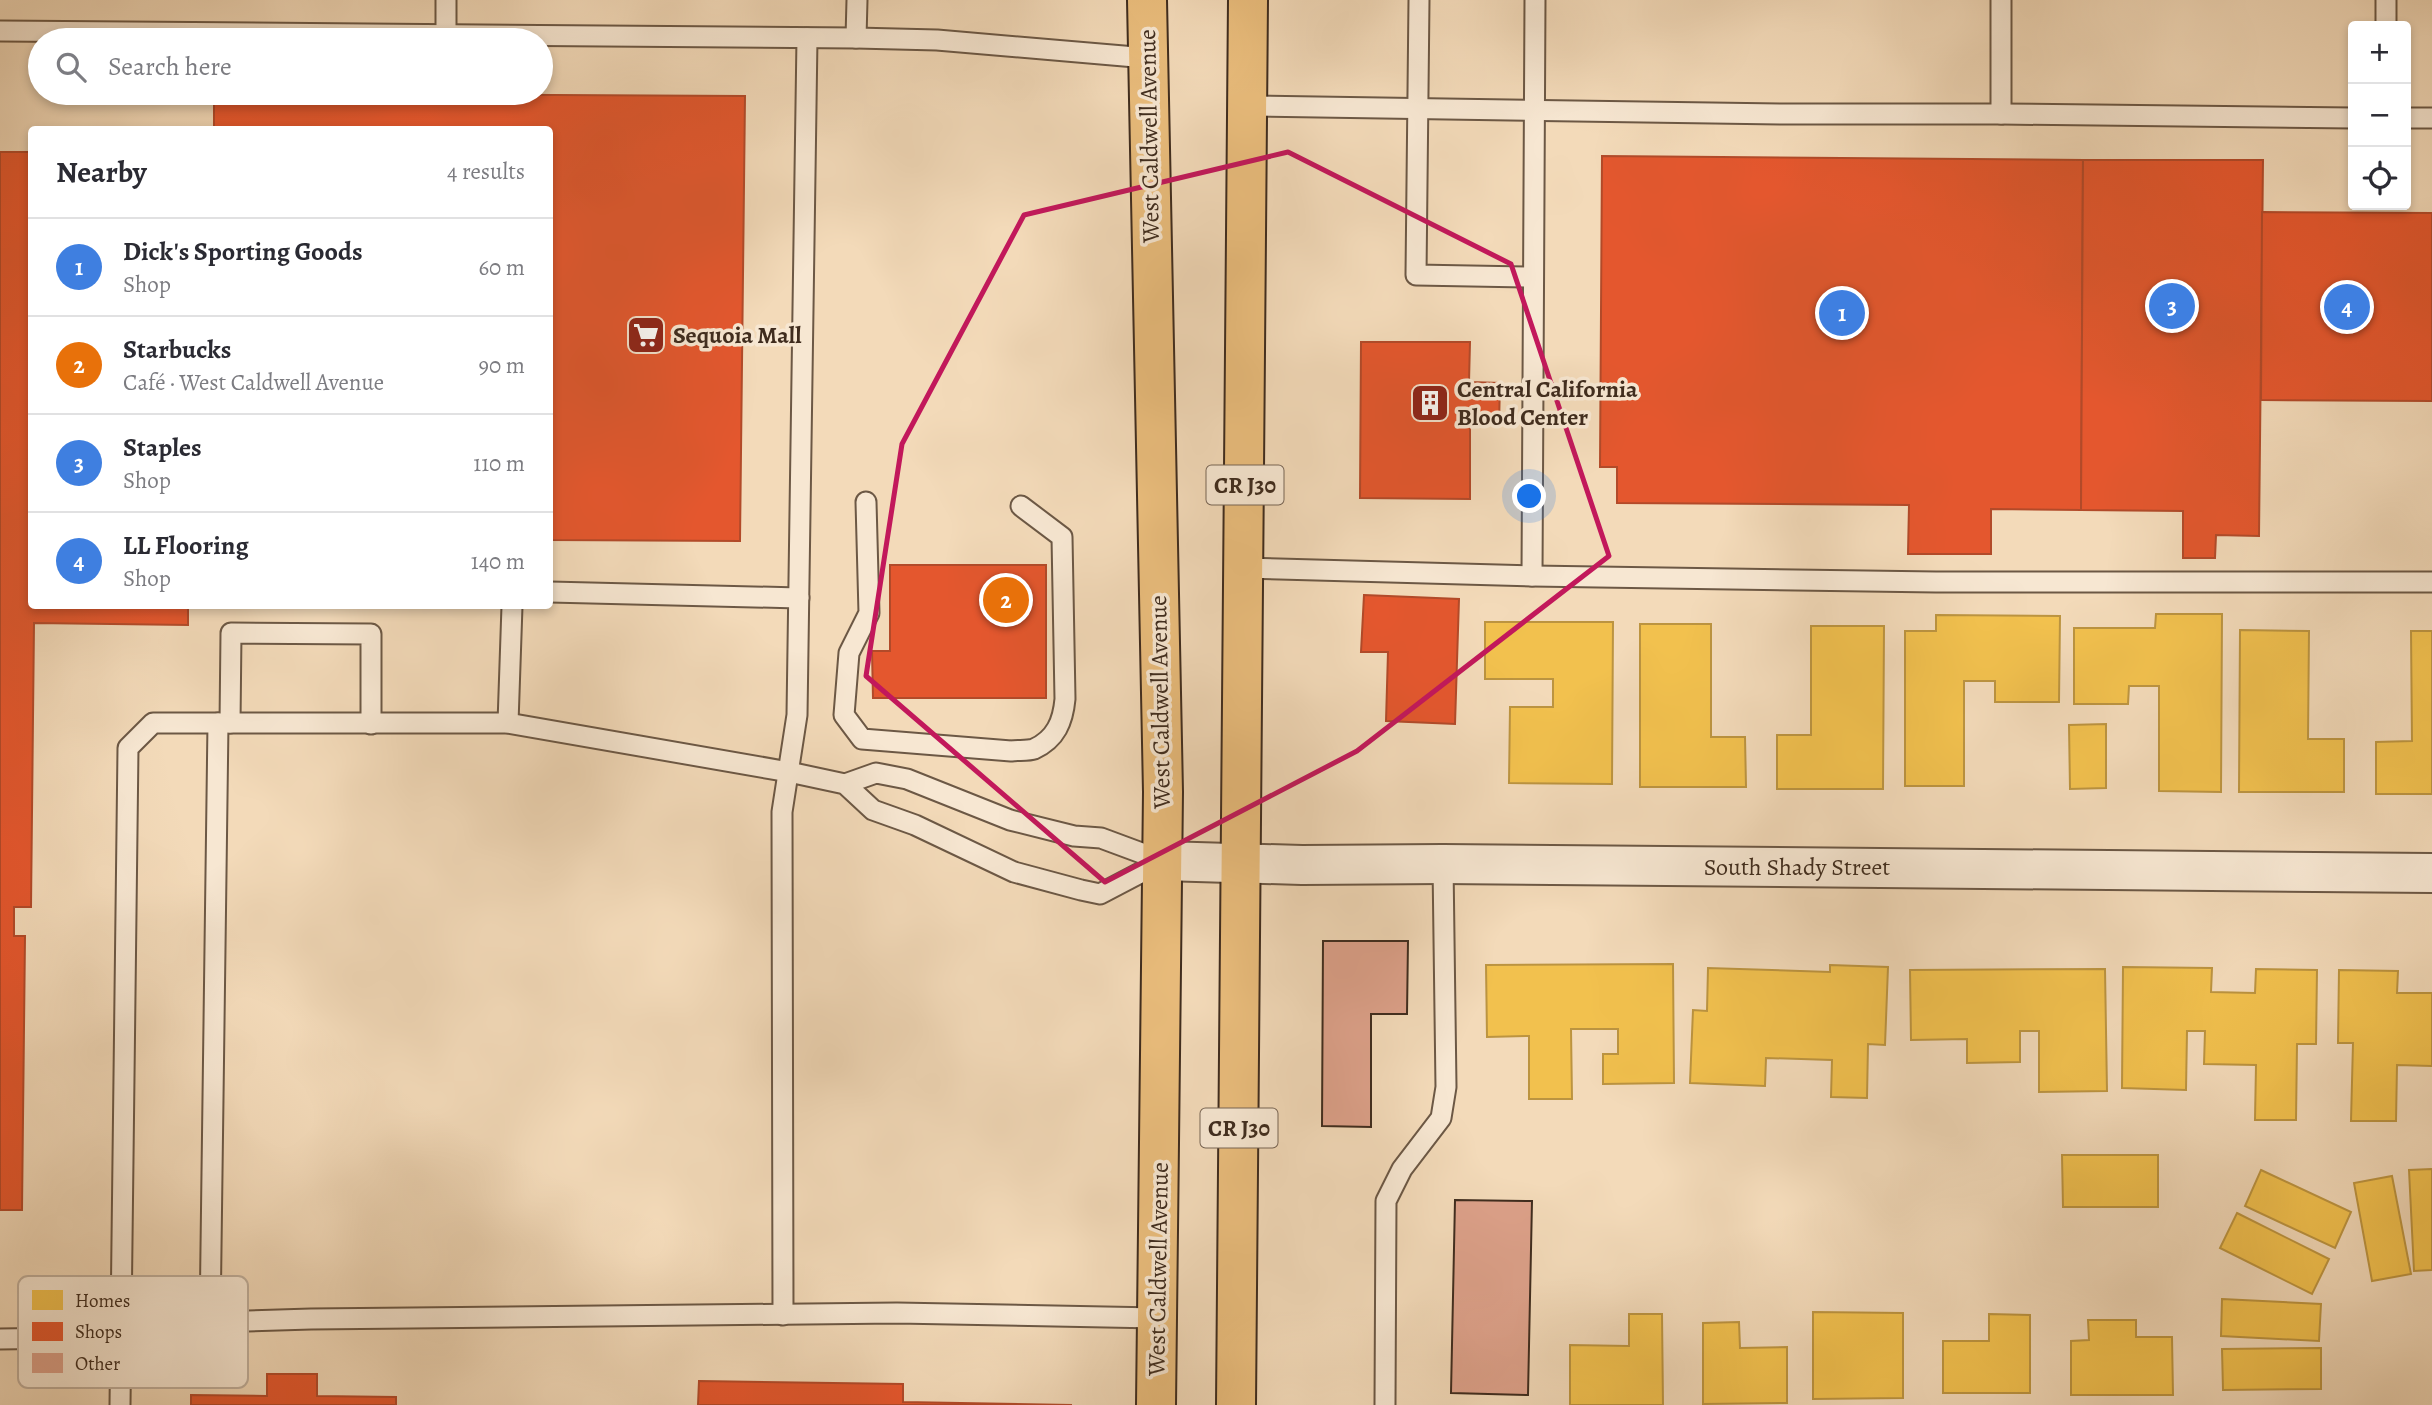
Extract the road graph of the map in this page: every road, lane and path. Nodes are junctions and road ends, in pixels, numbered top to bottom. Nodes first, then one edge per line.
1 (446, 0) edge
2 (857, 0) edge
3 (1147, 0) edge
4 (1248, 0) edge
5 (1419, 0) edge
6 (1535, 0) edge
7 (2001, 0) edge
8 (2386, 0) edge
9 (2386, 21) edge
10 (446, 28) edge
11 (0, 31) edge
12 (28, 31) edge
13 (553, 37) edge
14 (807, 38) junction
15 (856, 38) junction
16 (1147, 58) junction
17 (1247, 106) junction
18 (1418, 110) junction
19 (1534, 111) junction
20 (2001, 114) junction
21 (2348, 118) edge
22 (2411, 118) edge
23 (2432, 118) edge
24 (1533, 277) junction
25 (866, 502) dead end
26 (1021, 506) dead end
27 (1244, 568) junction
28 (1532, 576) junction
29 (2432, 582) edge
30 (553, 592) edge
31 (799, 598) junction
32 (512, 609) edge
33 (224, 723) junction
34 (508, 723) junction
35 (371, 724) junction
36 (789, 772) junction
37 (845, 784) junction
38 (1163, 861) junction
39 (1242, 863) junction
40 (1443, 864) junction
41 (2432, 873) edge
42 (121, 1276) edge
43 (211, 1276) edge
44 (783, 1315) junction
45 (1157, 1318) junction
46 (248, 1321) edge
47 (0, 1339) edge
48 (18, 1339) edge
49 (1156, 1405) edge
50 (1236, 1405) edge
51 (1385, 1405) edge

1 - 10 lane
2 - 15 lane
3 - 16 main road, West Caldwell Avenue
4 - 17 main road, CR J30
5 - 18 lane
6 - 19 lane
7 - 20 lane
8 - 9 lane
11 - 12 lane
13 - 14 lane
14 - 15 lane
14 - 31 lane
15 - 16 lane
16 - 38 main road, West Caldwell Avenue
17 - 18 lane
17 - 27 main road, CR J30
18 - 19 lane
18 - 24 lane
19 - 20 lane
19 - 24 lane
20 - 21 lane
22 - 23 lane
24 - 28 lane
25 - 26 lane
27 - 28 lane
27 - 39 main road, CR J30
28 - 29 lane
30 - 31 lane
31 - 36 lane
32 - 34 lane
33 - 35 lane
33 - 35 lane
33 - 42 lane
33 - 43 lane
34 - 35 lane
34 - 36 lane
36 - 37 lane
36 - 44 lane
37 - 38 lane
37 - 38 lane
38 - 39 street, South Shady Street
38 - 45 main road, West Caldwell Avenue
39 - 40 street, South Shady Street
39 - 50 main road, CR J30
40 - 41 street, South Shady Street
40 - 51 lane
44 - 45 lane
44 - 46 lane
45 - 49 main road, West Caldwell Avenue
47 - 48 lane

